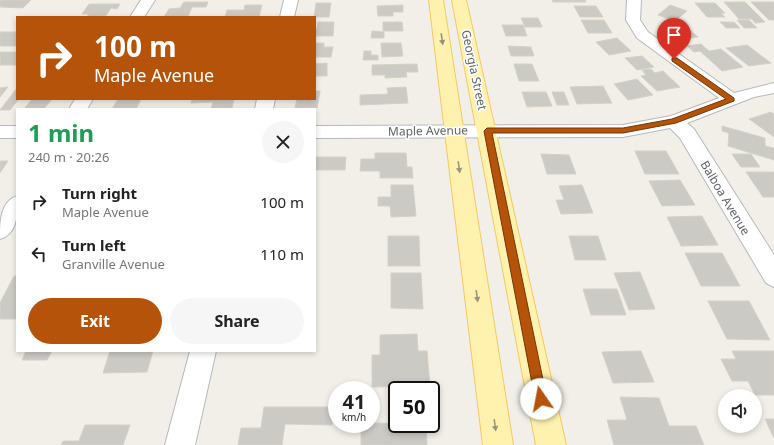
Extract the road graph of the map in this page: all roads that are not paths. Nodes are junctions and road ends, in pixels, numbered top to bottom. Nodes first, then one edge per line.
1 (148, 0) edge
2 (291, 0) edge
3 (436, 0) edge
4 (459, 0) edge
5 (634, 0) edge
6 (138, 16) edge
7 (287, 16) edge
8 (774, 88) edge
9 (731, 99) junction
10 (674, 121) junction
11 (454, 131) junction
12 (487, 131) junction
13 (0, 132) edge
14 (16, 132) edge
15 (316, 132) edge
16 (16, 206) edge
17 (0, 230) edge
18 (774, 276) edge
19 (203, 352) edge
20 (180, 445) edge
21 (498, 445) edge
22 (551, 445) edge

1 - 6 street
2 - 7 street
3 -> 11 main road, Georgia Street
4 - 12 main road, Georgia Street
5 - 9 street
8 - 9 street, Maple Avenue
9 - 10 street, Maple Avenue
10 - 12 street, Maple Avenue
10 - 18 street, Balboa Avenue
11 - 12 street, Maple Avenue
11 - 15 street, Maple Avenue
11 -> 21 main road, Georgia Street
12 - 22 main road, Georgia Street
13 - 14 street
16 - 17 street
19 - 20 street

